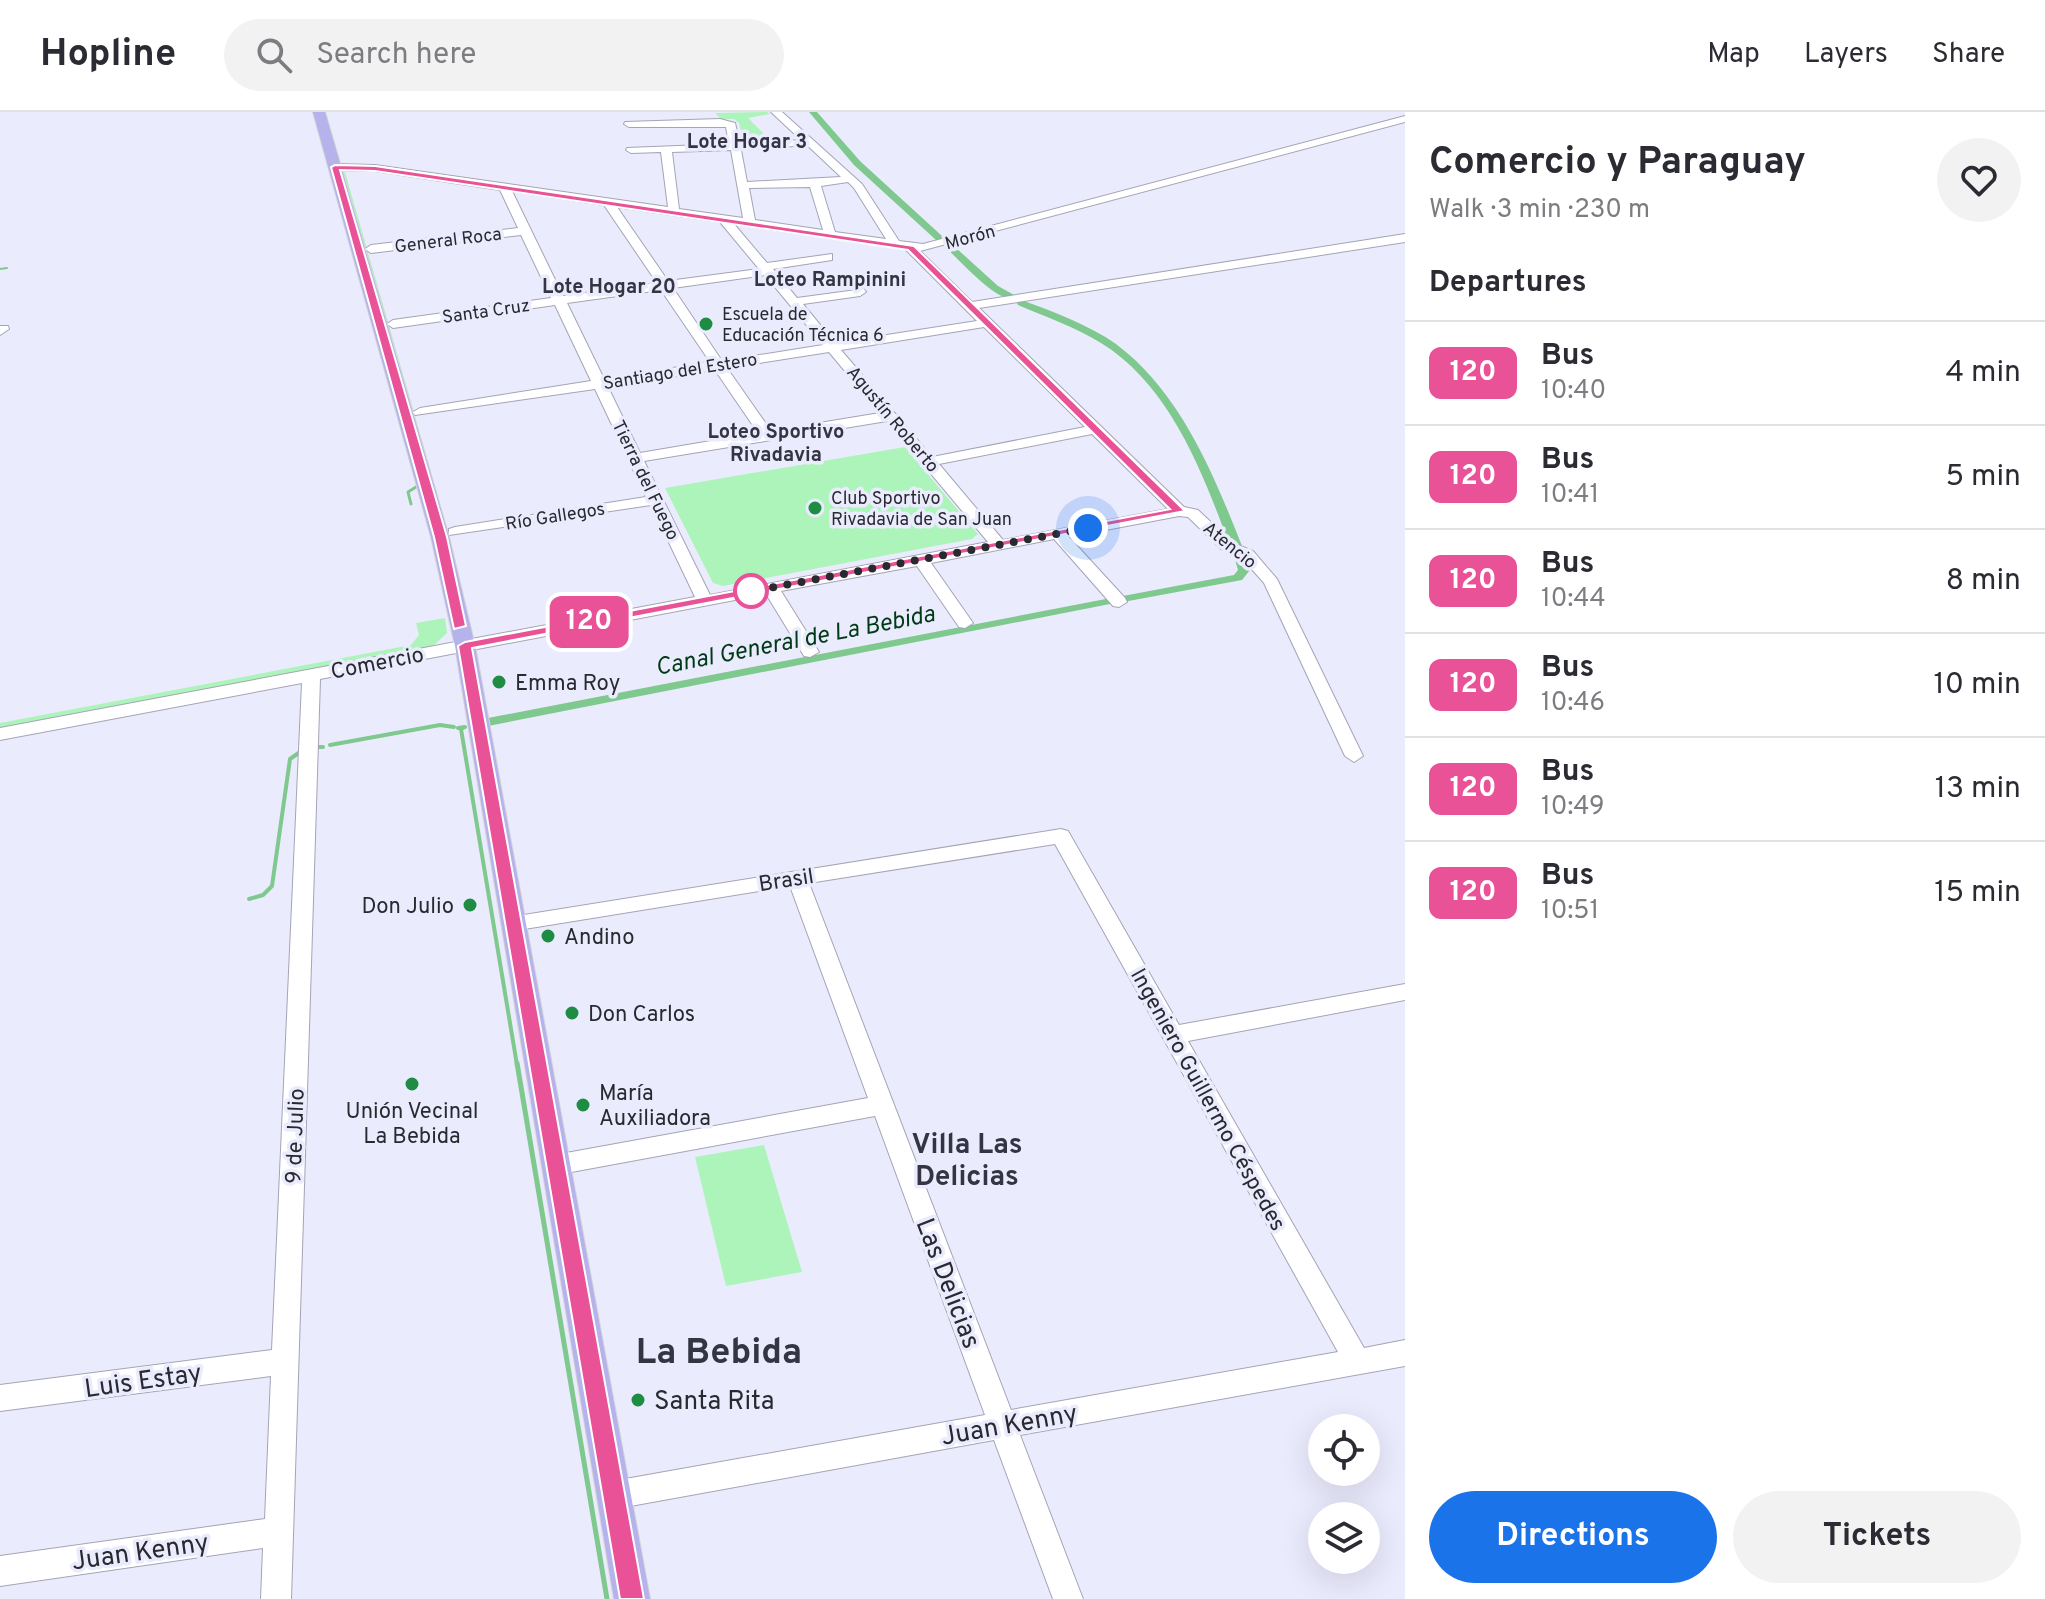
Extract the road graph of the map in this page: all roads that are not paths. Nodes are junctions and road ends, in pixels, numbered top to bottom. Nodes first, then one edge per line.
1 (319, 112) edge
2 (330, 112) edge
3 (705, 112) edge
4 (776, 112) edge
5 (1405, 119) edge
6 (715, 122) junction
7 (629, 124) dead end
8 (809, 142) junction
9 (736, 147) junction
10 (666, 149) junction
11 (631, 150) dead end
12 (341, 167) junction
13 (849, 179) junction
14 (815, 184) junction
15 (743, 185) junction
16 (504, 187) junction
17 (608, 202) junction
18 (674, 212) junction
19 (724, 219) junction
20 (750, 223) junction
21 (525, 231) junction
22 (830, 235) junction
23 (1405, 238) edge
24 (896, 245) junction
25 (910, 248) junction
26 (371, 249) junction
27 (828, 257) dead end
28 (766, 269) junction
29 (664, 286) junction
30 (860, 292) dead end
31 (559, 301) junction
32 (794, 302) junction
33 (970, 306) junction
34 (987, 323) junction
35 (393, 324) junction
36 (832, 347) junction
37 (717, 365) junction
38 (599, 384) junction
39 (420, 412) junction
40 (890, 416) junction
41 (1095, 429) junction
42 (767, 436) junction
43 (635, 458) junction
44 (929, 462) junction
45 (656, 500) junction
46 (1179, 511) junction
47 (455, 532) junction
48 (1058, 534) junction
49 (999, 545) junction
50 (920, 559) junction
51 (771, 588) junction
52 (704, 600) junction
53 (1119, 602) dead end
54 (965, 623) dead end
55 (465, 646) junction
56 (810, 652) dead end
57 (311, 674) junction
58 (0, 734) edge
59 (1354, 756) dead end
60 (1061, 836) joint
61 (797, 878) junction
62 (512, 923) junction
63 (1405, 992) edge
64 (1173, 1035) junction
65 (883, 1105) junction
66 (555, 1165) junction
67 (1405, 1353) edge
68 (286, 1361) junction
69 (1358, 1362) junction
70 (0, 1398) edge
71 (1002, 1425) junction
72 (614, 1495) junction
73 (279, 1531) junction
74 (0, 1571) edge
75 (276, 1599) edge
76 (632, 1599) edge
77 (1068, 1599) edge

1 - 12 main road
2 - 12 main road
3 - 6 street
4 - 8 street
5 - 25 street, Morón
6 - 7 street
6 - 9 street
8 - 9 street
8 - 13 street
9 - 10 street
9 - 15 street
10 - 11 street
10 - 18 street
12 - 16 street, Morón
12 - 26 main road
12 - 55 main road
13 - 14 street
13 - 24 street
14 - 15 street
14 - 22 street
15 - 20 street
16 - 17 street, Morón
16 - 21 street, Tierra del Fuego
17 - 18 street, Morón
17 - 29 street
18 - 19 street, Morón
19 - 20 street, Morón
19 - 28 street, Agustín Roberto
20 - 22 street, Morón
21 - 26 street, General Roca
21 - 31 street, Tierra del Fuego
22 - 24 street, Morón
23 - 33 street
24 - 25 street, Morón
25 - 33 street, Atencio
26 - 35 main road
27 - 28 street, Santa Cruz
28 - 29 street, Santa Cruz
28 - 32 street, Agustín Roberto
29 - 31 street, Santa Cruz
29 - 37 street
30 - 32 street
31 - 35 street, Santa Cruz
31 - 38 street, Tierra del Fuego
32 - 36 street, Agustín Roberto
33 - 34 street, Atencio
34 - 36 street, Santiago del Estero
34 - 41 street, Atencio
35 - 39 main road
36 - 37 street, Santiago del Estero
36 - 40 street, Agustín Roberto
37 - 38 street, Santiago del Estero
37 - 42 street
38 - 39 street, Santiago del Estero
38 - 43 street, Tierra del Fuego
39 - 47 main road
40 - 42 street
40 - 44 street, Agustín Roberto
41 - 44 street
41 - 46 street, Atencio
42 - 43 street
43 - 45 street, Tierra del Fuego
44 - 49 street, Agustín Roberto
45 - 47 street, Río Gallegos
45 - 52 street, Tierra del Fuego
46 - 48 street, Comercio
46 - 59 street, Atencio
47 - 55 main road
48 - 49 street, Comercio
48 - 53 street
49 - 50 street, Comercio
50 - 51 street, Comercio
50 - 54 street
51 - 52 street, Comercio
51 - 56 street
52 - 55 street, Comercio
55 - 57 street, Comercio
55 - 62 main road
57 - 58 street, Comercio
57 - 68 street, 9 de Julio
60 - 61 street, Brasil
60 - 64 street, Ingeniero Guillermo Céspedes
61 - 62 street, Brasil
61 - 65 street, Las Delicias
62 - 66 main road
63 - 64 street
64 - 69 street, Ingeniero Guillermo Céspedes
65 - 66 street
65 - 71 street, Las Delicias
66 - 72 main road
67 - 69 street, Juan Kenny
68 - 70 street, Luis Estay
68 - 73 street, 9 de Julio
69 - 71 street, Juan Kenny
71 - 72 street, Juan Kenny
71 - 77 street, Las Delicias
72 - 76 main road
73 - 74 street, Juan Kenny
73 - 75 street, 9 de Julio

